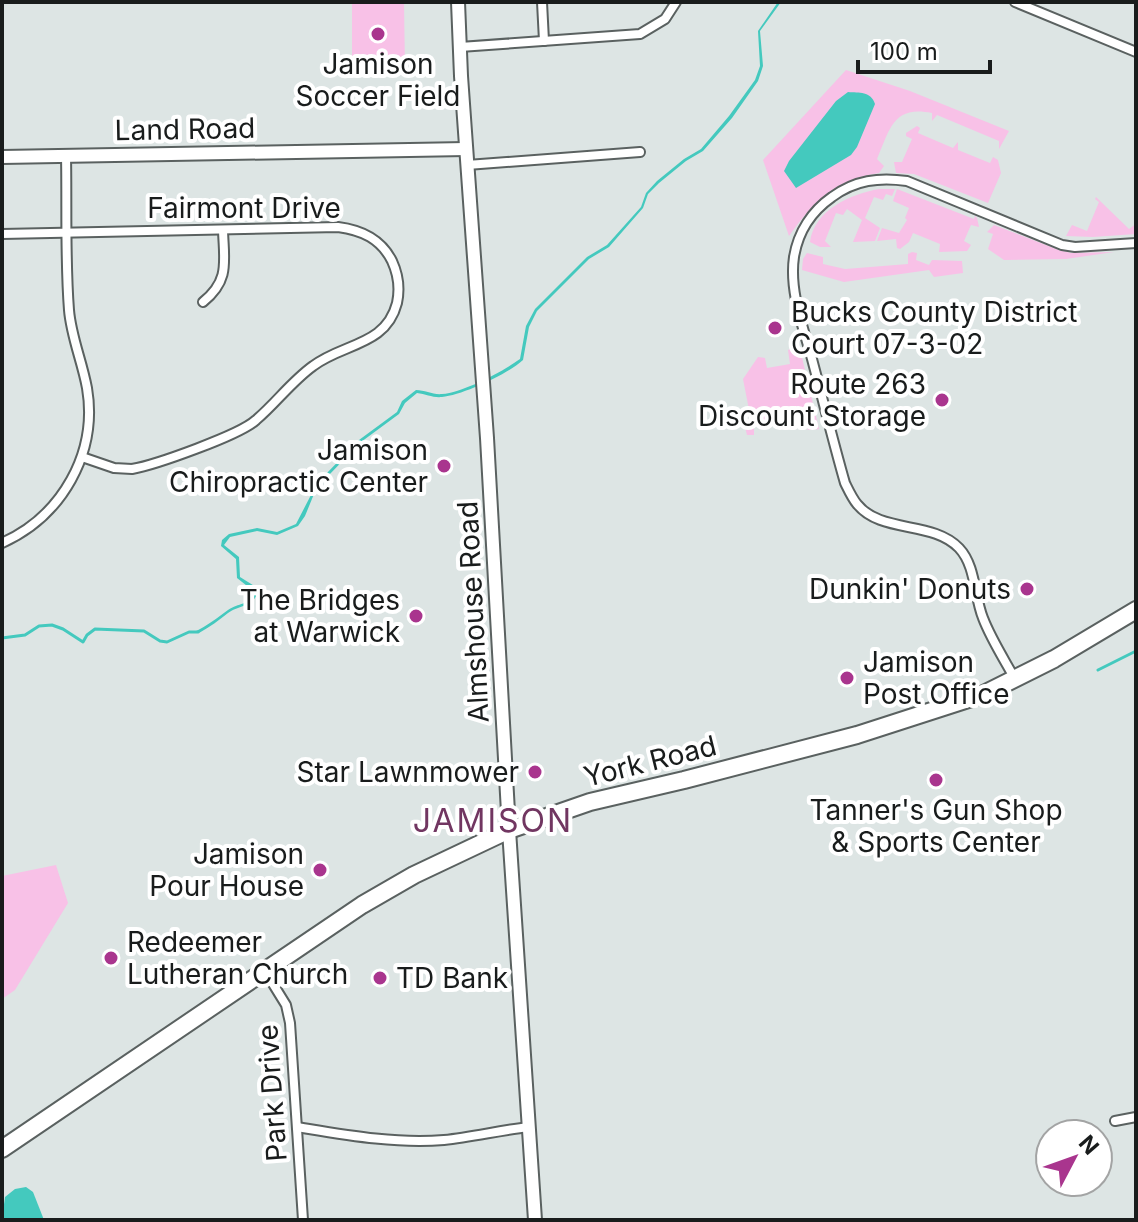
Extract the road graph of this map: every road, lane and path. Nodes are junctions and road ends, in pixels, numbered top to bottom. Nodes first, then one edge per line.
1 (458, 2) edge
2 (542, 2) edge
3 (676, 2) edge
4 (1015, 2) edge
5 (544, 41) junction
6 (460, 47) junction
7 (1136, 52) edge
8 (466, 149) junction
9 (640, 152) dead end
10 (66, 155) junction
11 (2, 157) edge
12 (467, 165) junction
13 (223, 230) junction
14 (67, 232) junction
15 (2, 234) edge
16 (1136, 243) edge
17 (203, 302) dead end
18 (82, 457) junction
19 (2, 543) edge
20 (1136, 610) edge
21 (1015, 679) junction
22 (509, 830) junction
23 (264, 970) junction
24 (1136, 1117) edge
25 (1115, 1121) dead end
26 (297, 1127) junction
27 (529, 1127) junction
28 (2, 1149) edge
29 (303, 1220) edge
30 (535, 1220) edge

1 - 6 main road, Almshouse Road
2 - 5 street
3 - 5 street
4 - 7 street
5 - 6 street
6 - 8 main road, Almshouse Road
8 - 10 main road, Land Road
8 - 12 main road, Almshouse Road
9 - 12 street
10 - 11 main road, Land Road
10 - 14 street
12 - 22 main road, Almshouse Road
13 - 14 street, Fairmont Drive
13 - 17 street
13 - 18 street, Fairmont Drive
14 - 15 street, Fairmont Drive
14 - 18 street
16 - 21 street
18 - 19 street
20 - 21 highway, York Road
21 - 22 highway, York Road
22 - 23 highway, York Road
22 - 27 main road, Almshouse Road
23 - 26 street, Park Drive
23 - 28 highway, York Road
24 - 25 street
26 - 27 street
26 - 29 street, Park Drive
27 - 30 main road, Almshouse Road

